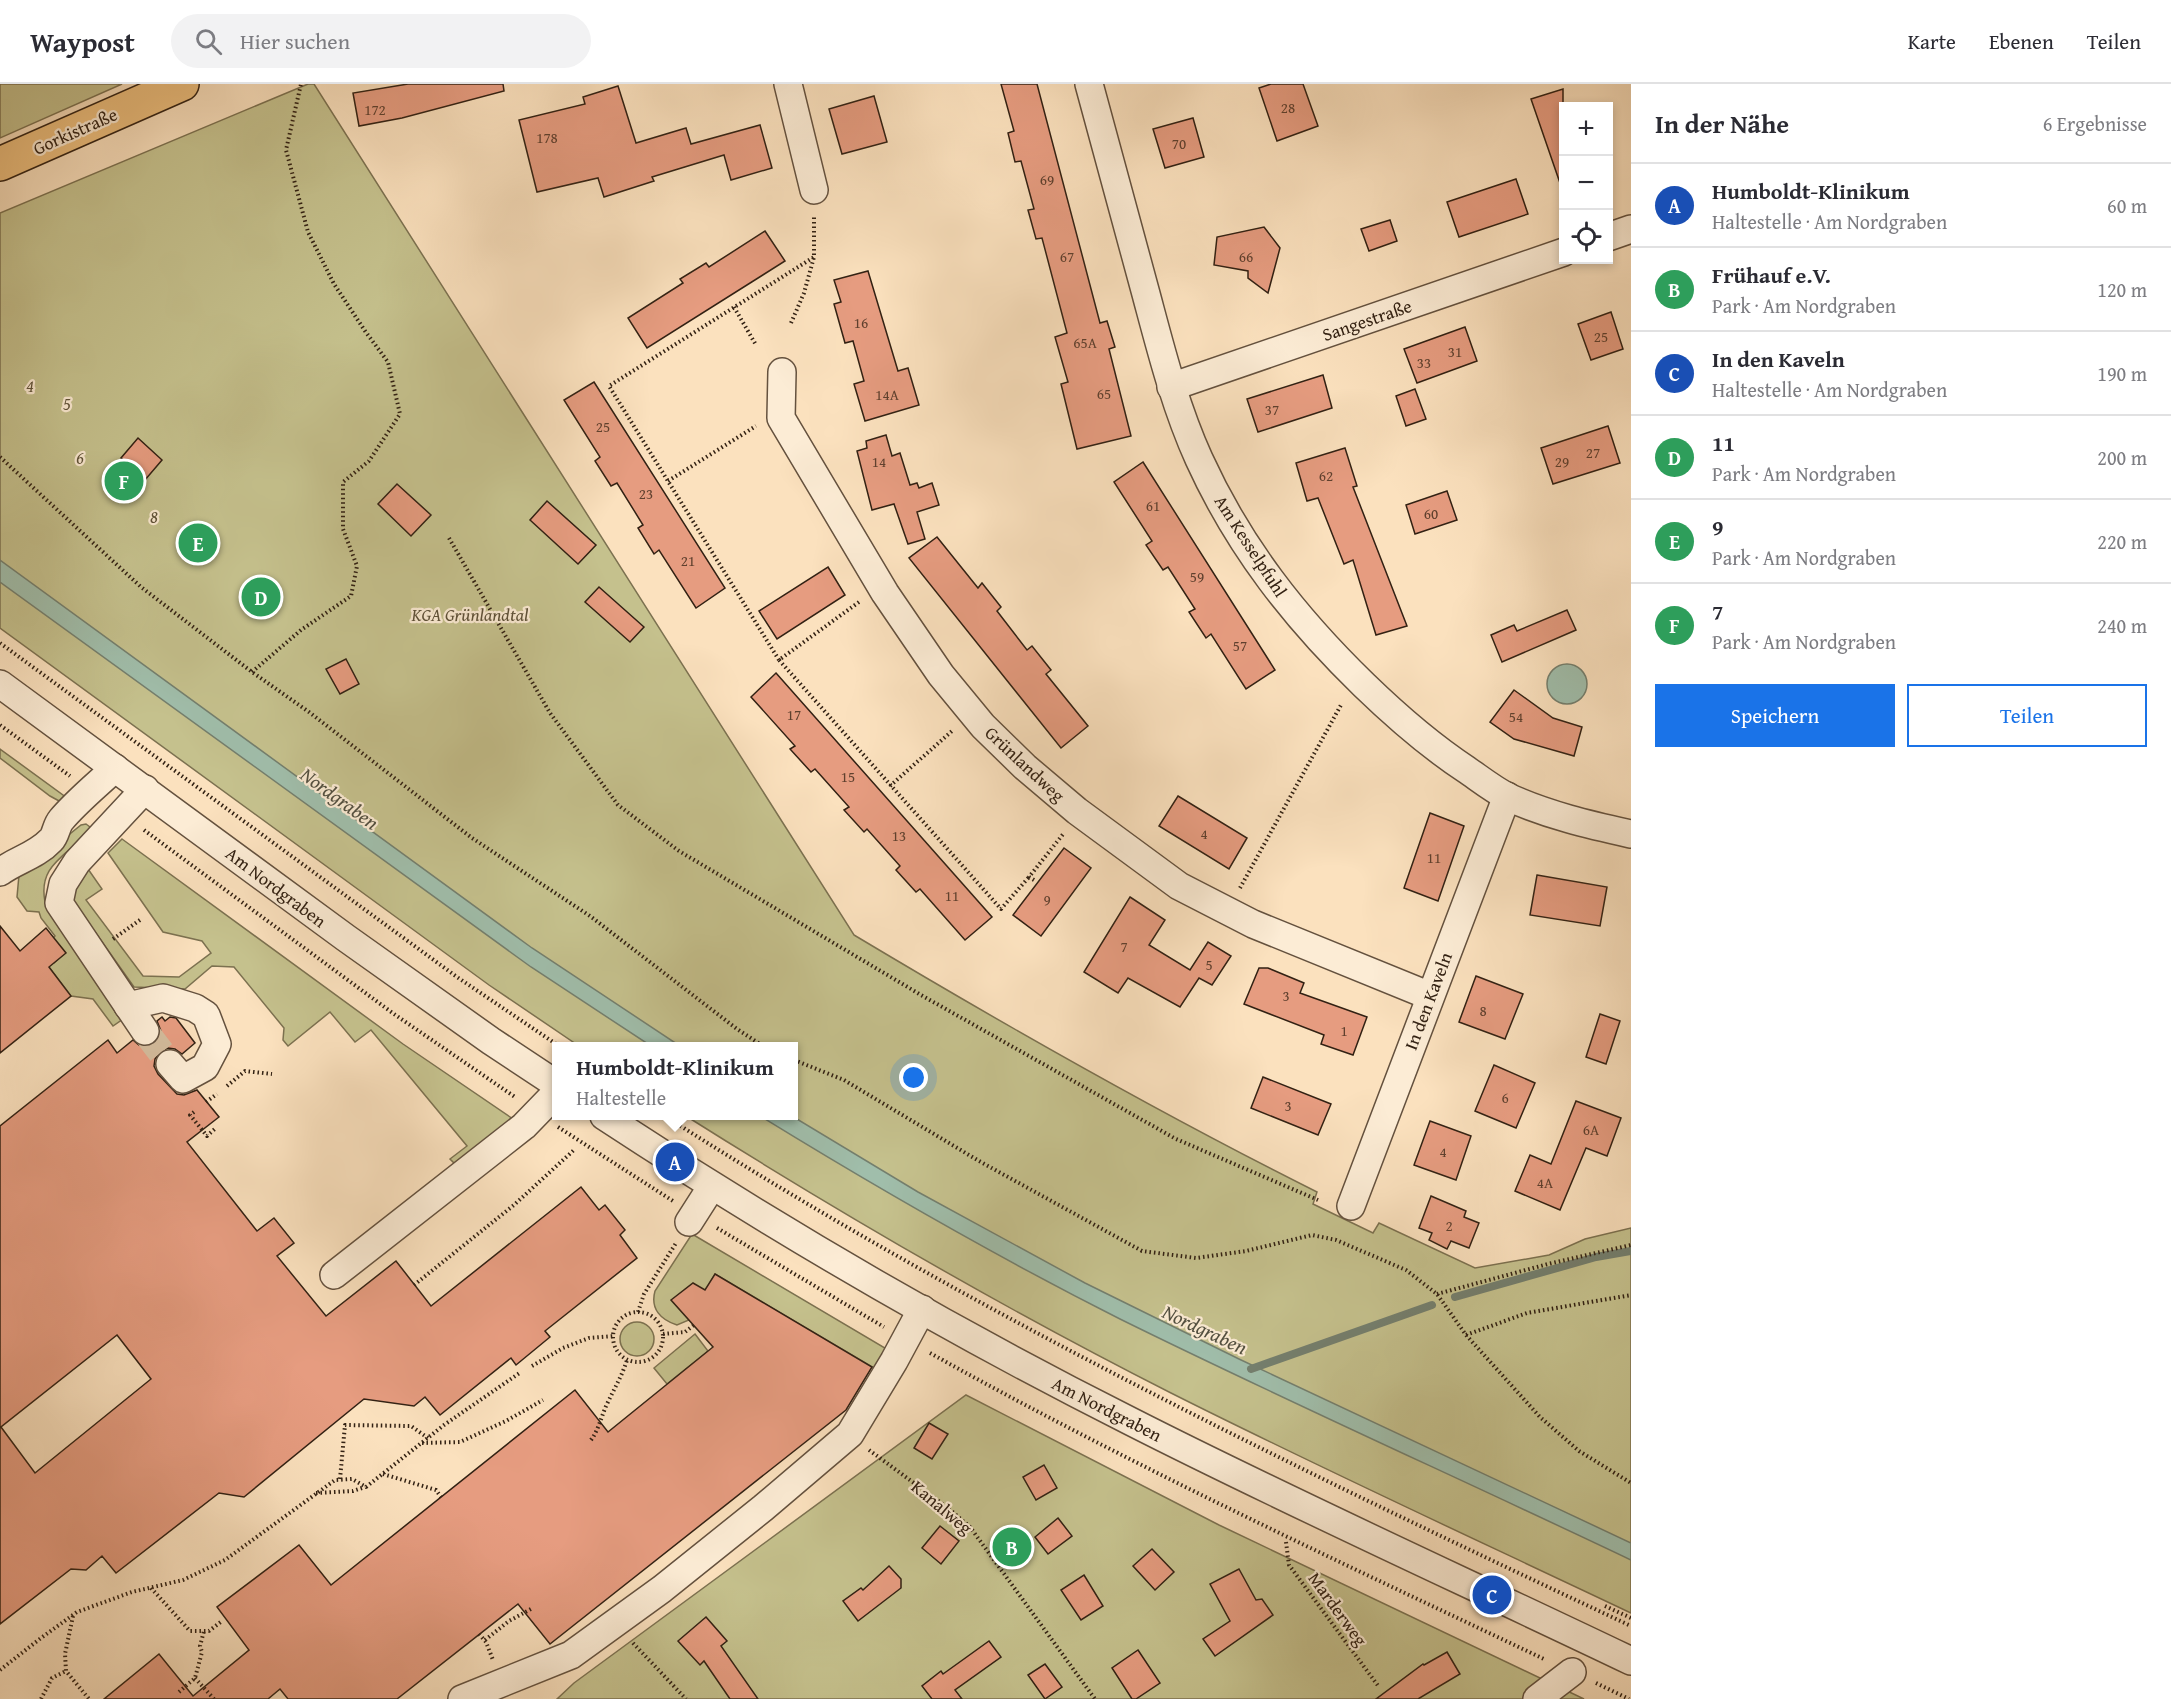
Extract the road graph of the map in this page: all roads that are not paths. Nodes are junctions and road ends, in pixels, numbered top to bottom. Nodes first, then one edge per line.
1 (182, 84) edge
2 (788, 84) edge
3 (1089, 84) edge
4 (0, 164) edge
5 (814, 190) road end
6 (1631, 229) edge
7 (1613, 235) edge
8 (1559, 253) edge
9 (782, 372) dead end
10 (1172, 387) junction
11 (0, 684) edge
12 (115, 768) junction
13 (144, 789) junction
14 (1507, 796) junction
15 (1631, 834) edge
16 (6, 867) edge
17 (1430, 996) junction
18 (128, 1006) junction
19 (144, 1031) tunnel mouth
20 (170, 1064) tunnel mouth
21 (552, 1081) edge
22 (552, 1097) edge
23 (610, 1120) edge
24 (712, 1186) junction
25 (1351, 1206) dead end
26 (689, 1222) road end
27 (334, 1275) dead end
28 (922, 1309) junction
29 (1631, 1661) edge
30 (1572, 1672) dead end
31 (462, 1699) edge
32 (1537, 1699) edge

1 - 4 main road, Gorkistraße
2 - 5 street
3 - 10 street, Am Kesselpfuhl
6 - 7 street
8 - 10 street, Sangestraße
9 - 17 street, Grünlandweg
10 - 14 street, Am Kesselpfuhl
11 - 12 street, Am Nordgraben
12 - 13 street, Am Nordgraben
12 - 16 street
13 - 18 street
13 - 21 street, Am Nordgraben
14 - 15 street, Am Kesselpfuhl
14 - 17 street, In den Kaveln
17 - 25 street, In den Kaveln
18 - 19 street
18 - 20 street
22 - 27 street
23 - 24 street, Am Nordgraben
24 - 26 street
24 - 28 street, Am Nordgraben
28 - 29 street, Am Nordgraben
28 - 31 street
30 - 32 street

